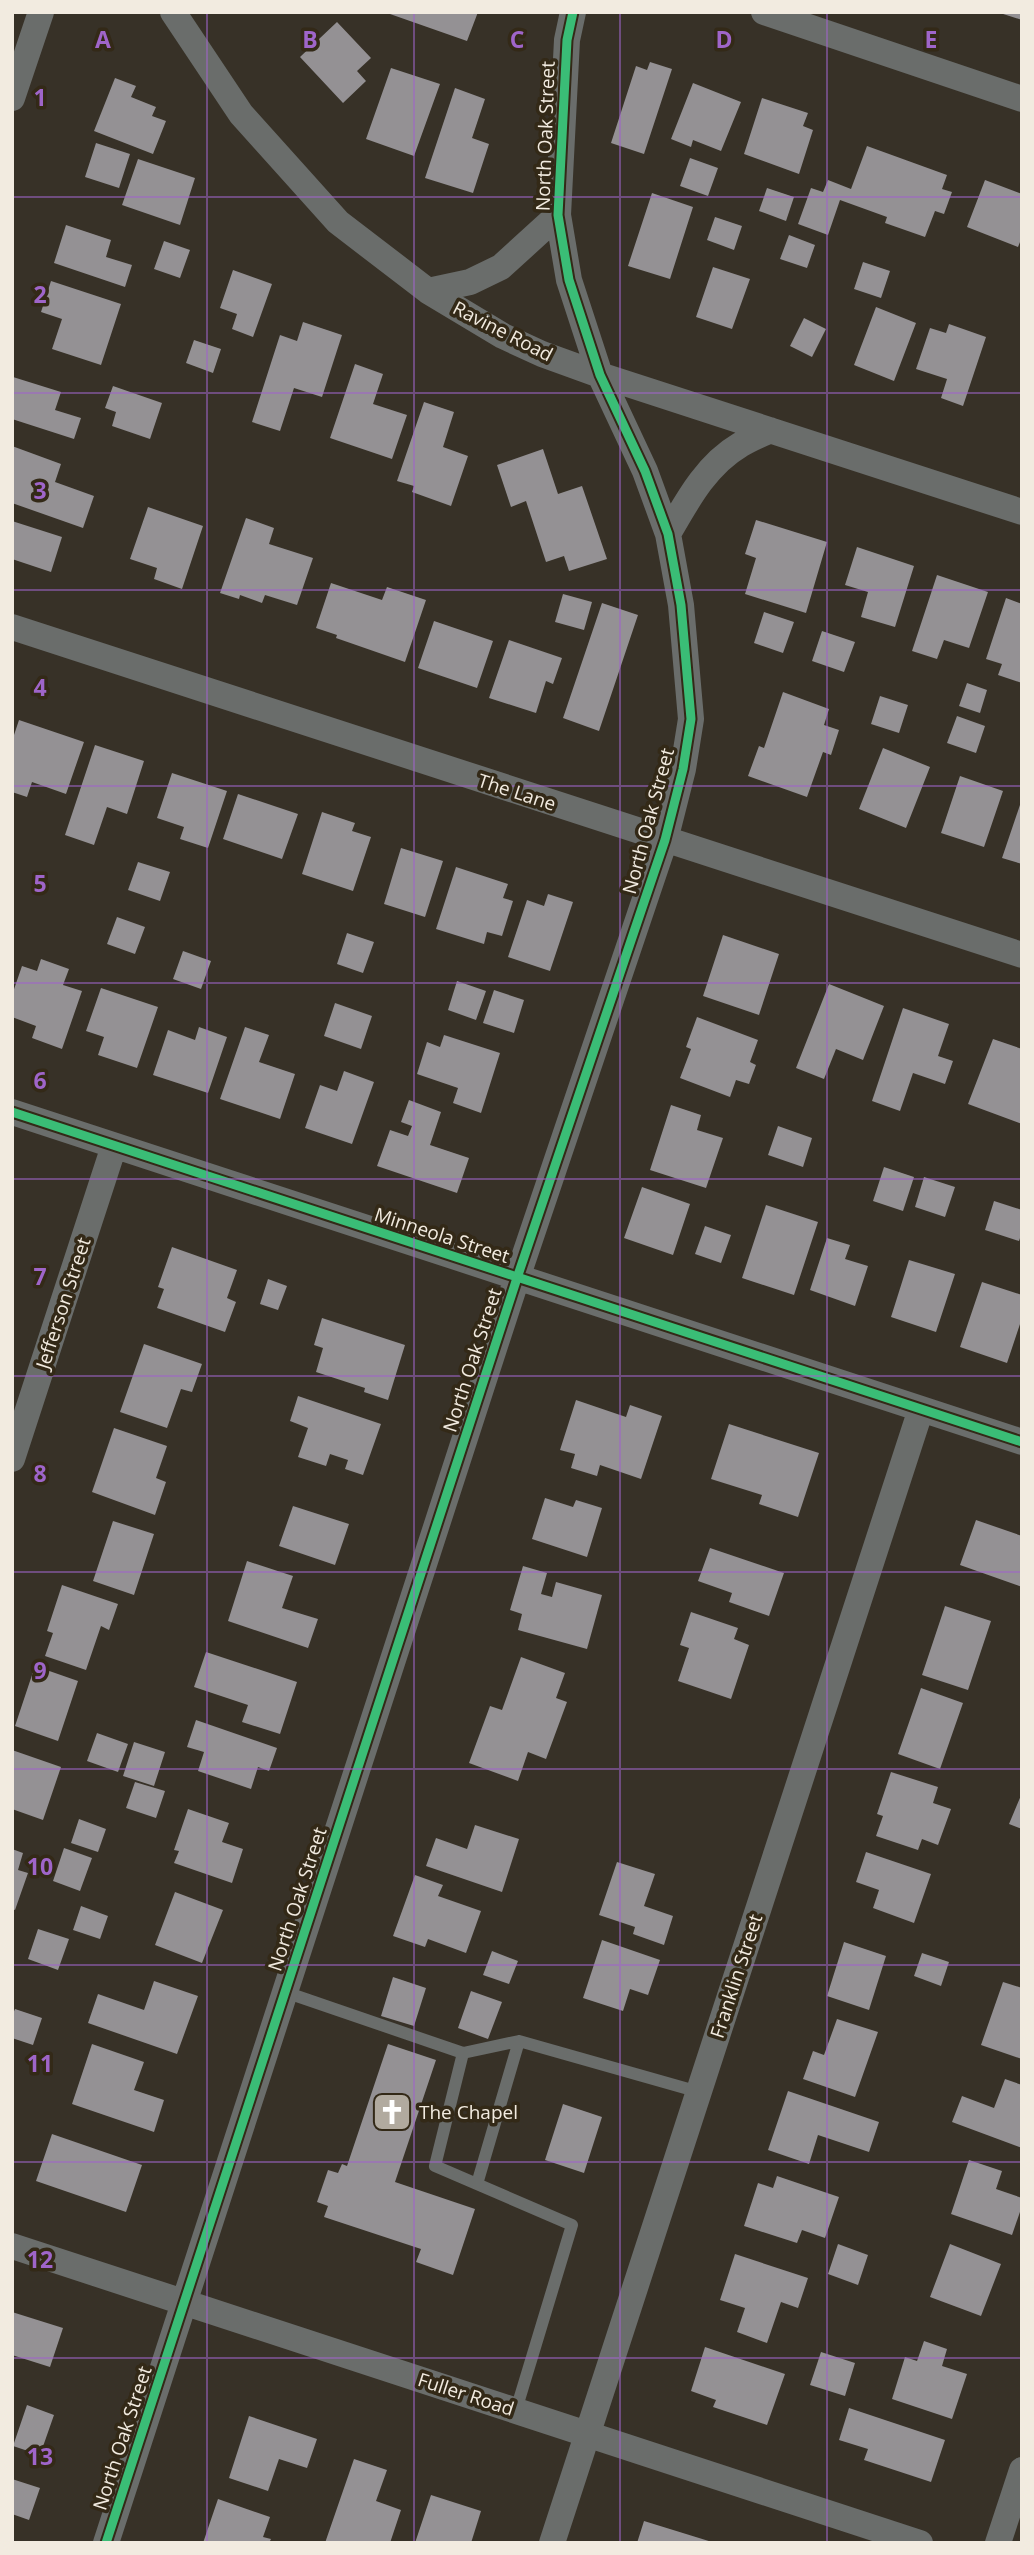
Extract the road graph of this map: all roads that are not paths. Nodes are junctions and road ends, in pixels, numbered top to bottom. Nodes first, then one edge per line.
1 (41, 12) edge
2 (173, 12) edge
3 (573, 12) edge
4 (764, 12) edge
5 (12, 98) edge
6 (1022, 99) edge
7 (558, 215) junction
8 (428, 291) junction
9 (600, 375) junction
10 (770, 430) junction
11 (1022, 512) edge
12 (667, 534) junction
13 (12, 627) edge
14 (665, 841) junction
15 (1022, 955) edge
16 (12, 1112) edge
17 (114, 1146) junction
18 (517, 1278) junction
19 (921, 1409) junction
20 (1022, 1442) edge
21 (12, 1460) edge
22 (285, 1992) junction
23 (519, 2042) junction
24 (463, 2053) junction
25 (699, 2092) junction
26 (477, 2184) junction
27 (12, 2246) edge
28 (184, 2302) junction
29 (516, 2410) junction
30 (587, 2434) junction
31 (1022, 2470) edge
32 (106, 2543) edge
33 (552, 2543) edge
34 (920, 2543) edge
35 (998, 2543) edge

1 - 5 street
2 - 8 street, Ravine Road
3 - 7 street, North Oak Street
4 - 6 street
7 - 8 street
7 - 9 street, North Oak Street
8 - 9 street, Ravine Road
9 - 10 street, Ravine Road
9 - 12 street, North Oak Street
10 - 11 street, Ravine Road
10 - 12 street
12 - 14 street, North Oak Street
13 - 14 street, The Lane
14 - 15 street, The Lane
14 - 18 street, North Oak Street
16 - 17 street, Minneola Street
17 - 18 street, Minneola Street
17 - 21 street, Jefferson Street
18 - 19 street, Minneola Street
18 - 22 street, North Oak Street
19 - 20 street, Minneola Street
19 - 25 street, Franklin Street
22 - 24 lane
22 - 28 street, North Oak Street
23 - 24 lane
23 - 25 lane
23 - 26 lane
24 - 26 lane
25 - 30 street, Franklin Street
26 - 29 lane
27 - 28 street, Fuller Road
28 - 29 street, Fuller Road
28 - 32 street, North Oak Street
29 - 30 street, Fuller Road
30 - 33 street, Franklin Street
30 - 34 street, Fuller Road
31 - 35 street

